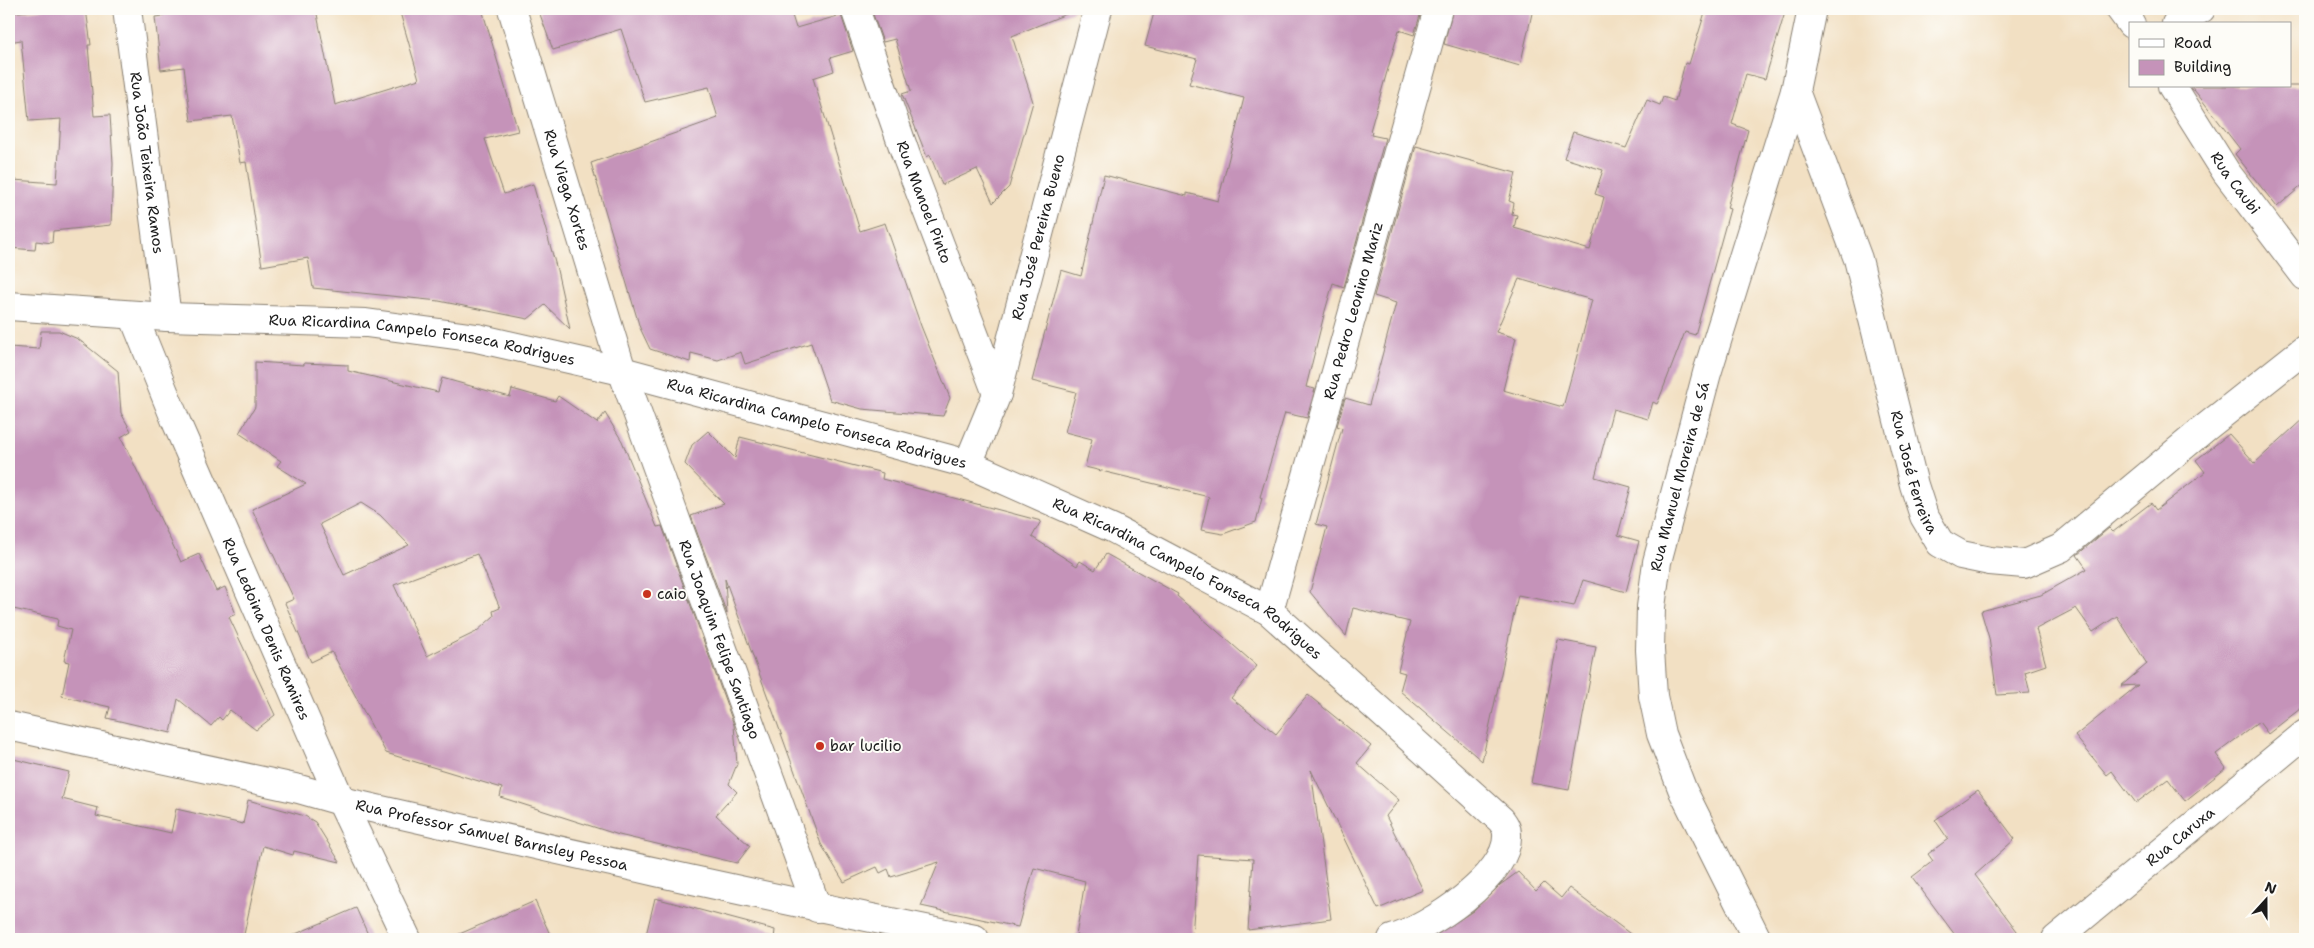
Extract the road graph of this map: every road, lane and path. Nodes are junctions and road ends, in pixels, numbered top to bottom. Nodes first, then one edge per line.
1 (127, 9) edge
2 (512, 9) edge
3 (855, 9) edge
4 (1098, 9) edge
5 (1438, 9) edge
6 (1812, 9) edge
7 (2120, 9) edge
8 (2201, 9) edge
9 (2130, 22) edge
10 (2179, 22) edge
11 (2173, 88) edge
12 (1796, 91) junction
13 (2305, 276) edge
14 (9, 306) edge
15 (133, 315) junction
16 (167, 318) junction
17 (2305, 349) edge
18 (622, 371) junction
19 (997, 394) junction
20 (968, 464) junction
21 (1269, 611) junction
22 (9, 726) edge
23 (2305, 734) edge
24 (341, 801) junction
25 (817, 908) junction
26 (407, 939) edge
27 (975, 939) edge
28 (1392, 939) edge
29 (1757, 939) edge
30 (2056, 939) edge

1 - 16 street, Rua João Teixeira Ramos
2 - 18 street, Rua Viega Xortes
3 - 19 street, Rua Manoel Pinto
4 - 19 street, Rua José Pereira Bueno
5 - 21 street, Rua Pedro Leonino Mariz
6 - 12 street, Rua Manuel Moreira de Sá
7 - 9 street
8 - 10 street
11 - 13 street, Rua Caubi
12 - 17 street, Rua José Ferreira
12 - 29 street, Rua Manuel Moreira de Sá
14 - 15 street, Rua Ricardina Campelo Fonseca Rodrigues
15 - 16 street, Rua Ricardina Campelo Fonseca Rodrigues
15 - 24 street, Rua Ledoina Denis Ramires
16 - 18 street, Rua Ricardina Campelo Fonseca Rodrigues
18 - 20 street, Rua Ricardina Campelo Fonseca Rodrigues
18 - 25 street, Rua Joaquim Felipe Santiago
19 - 20 street, Rua José Pereira Bueno
20 - 21 street, Rua Ricardina Campelo Fonseca Rodrigues
21 - 28 street, Rua Ricardina Campelo Fonseca Rodrigues
22 - 24 street, Rua Professor Samuel Barnsley Pessoa
23 - 30 street, Rua Caruxa
24 - 25 street, Rua Professor Samuel Barnsley Pessoa
24 - 26 street, Rua Ledoina Denis Ramires
25 - 27 street, Rua Professor Samuel Barnsley Pessoa

